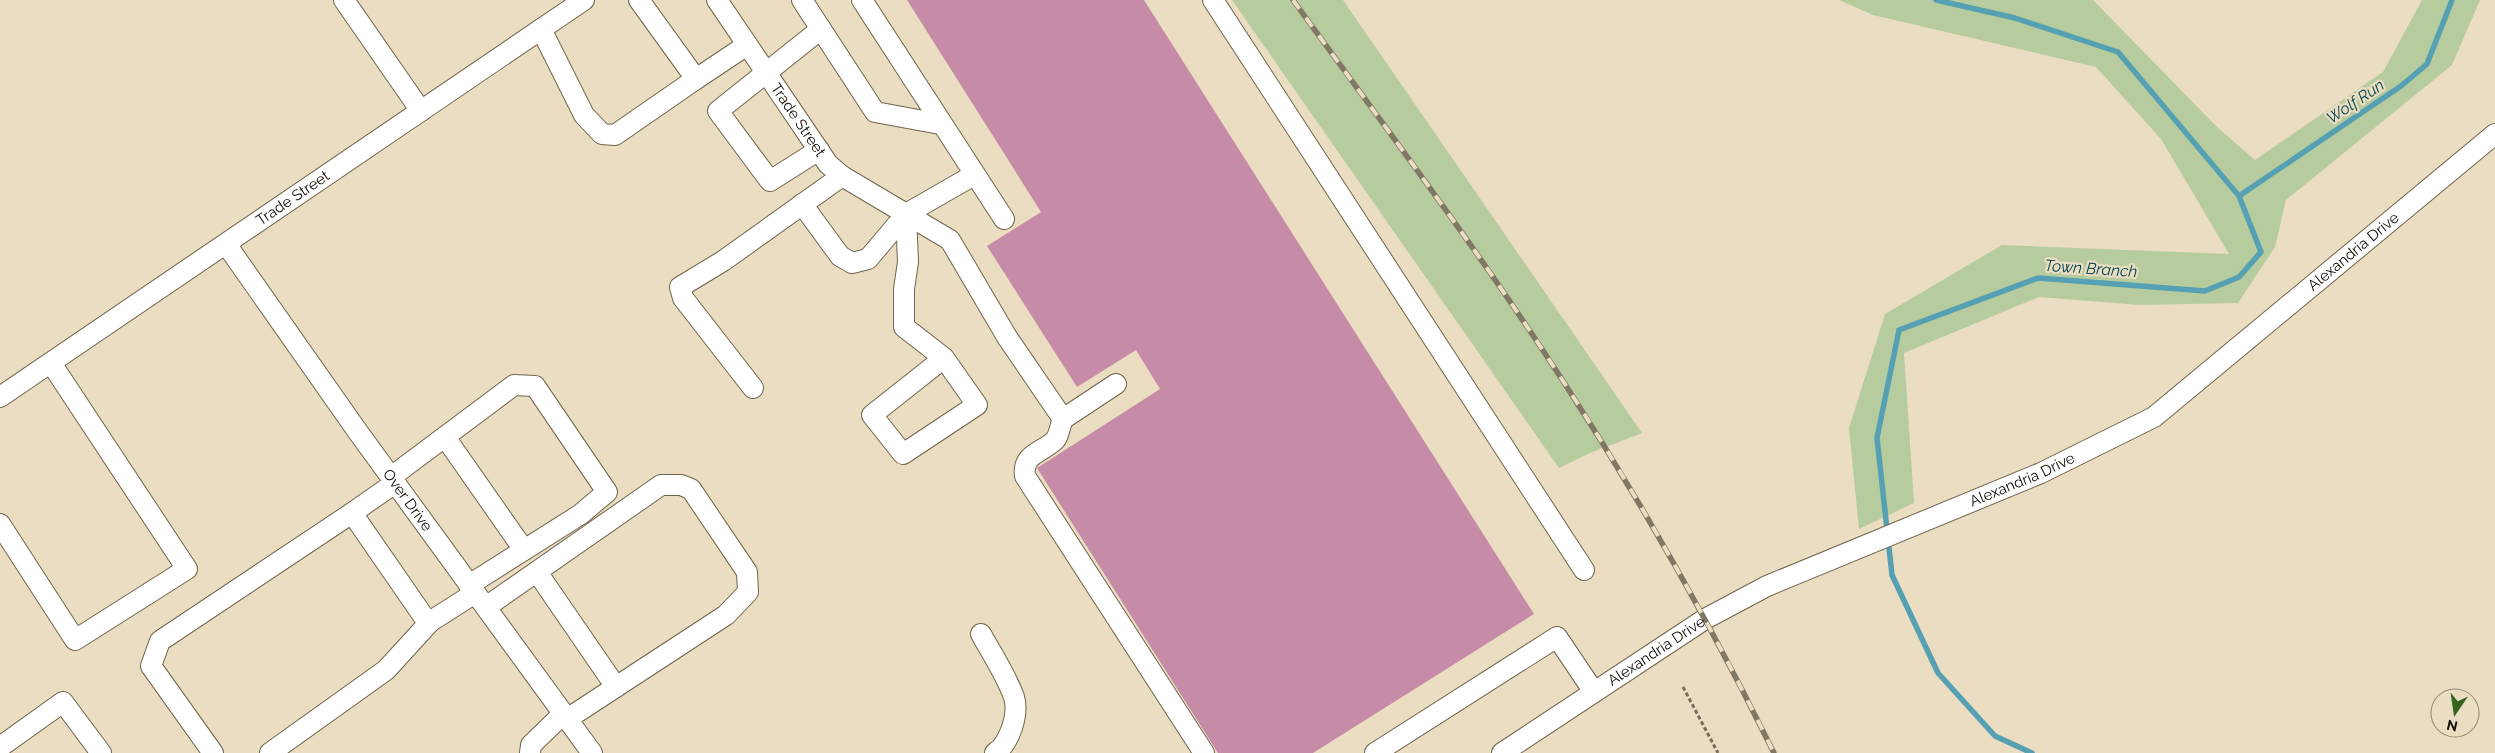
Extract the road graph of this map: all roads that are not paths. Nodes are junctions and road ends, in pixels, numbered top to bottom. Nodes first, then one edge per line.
1 (344, 0) edge
2 (584, 0) edge
3 (639, 0) edge
4 (717, 0) edge
5 (802, 0) edge
6 (862, 0) edge
7 (1213, 0) edge
8 (541, 29) junction
9 (821, 29) junction
10 (747, 45) junction
11 (766, 73) junction
12 (696, 79) junction
13 (421, 111) junction
14 (940, 124) junction
15 (2495, 134) edge
16 (819, 150) junction
17 (974, 175) junction
18 (842, 176) junction
19 (802, 204) junction
20 (906, 214) junction
21 (1004, 219) dead end
22 (226, 244) junction
23 (944, 358) junction
24 (51, 363) junction
25 (1116, 384) dead end
26 (753, 388) dead end
27 (2, 390) edge
28 (1063, 419) junction
29 (445, 437) junction
30 (393, 480) junction
31 (352, 513) junction
32 (0, 524) edge
33 (524, 550) junction
34 (1584, 570) dead end
35 (537, 572) junction
36 (477, 595) junction
37 (429, 623) junction
38 (981, 634) dead end
39 (616, 687) junction
40 (1594, 692) junction
41 (565, 717) junction
42 (0, 747) edge
43 (101, 753) edge
44 (213, 753) edge
45 (270, 753) edge
46 (530, 753) edge
47 (592, 753) edge
48 (995, 753) edge
49 (1204, 753) edge
50 (1374, 753) edge
51 (1502, 753) edge

1 - 13 street
2 - 8 street, Trade Street
3 - 12 street
4 - 10 street, Trade Street
5 - 9 street
6 - 14 street
7 - 34 street
8 - 12 street
8 - 13 street, Trade Street
9 - 11 street
9 - 14 street
10 - 11 street, Trade Street
10 - 12 street
11 - 16 street, Trade Street
11 - 16 street
13 - 22 street, Trade Street
14 - 17 street
15 - 40 street, Alexandria Drive
16 - 18 street, Trade Street
17 - 20 street
17 - 21 street
18 - 19 street
18 - 20 street, Trade Street
19 - 20 street
19 - 26 street
20 - 23 street
20 - 28 street, Trade Street
22 - 24 street, Trade Street
22 - 30 street, Over Drive
23 - 23 street
24 - 27 street, Trade Street
24 - 32 street
25 - 28 street
28 - 49 street
29 - 30 street
29 - 33 street
29 - 33 street
30 - 31 street
30 - 36 street, Over Drive
31 - 37 street
31 - 44 street
33 - 36 street
35 - 36 street
35 - 39 street
35 - 39 street
36 - 37 street
36 - 41 street, Over Drive
37 - 45 street
38 - 48 street
39 - 41 street
40 - 50 street
40 - 51 street, Alexandria Drive
41 - 46 street
41 - 47 street, Over Drive
42 - 43 street

